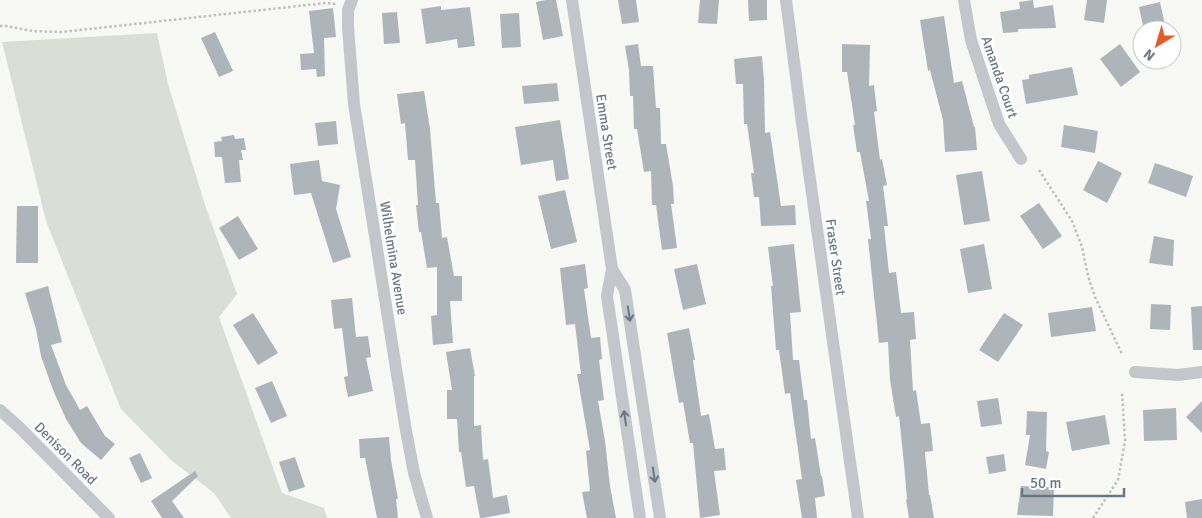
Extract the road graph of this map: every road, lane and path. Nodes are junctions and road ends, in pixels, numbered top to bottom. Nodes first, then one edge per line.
1 (572, 0) edge
2 (786, 0) edge
3 (964, 0) edge
4 (350, 3) edge
5 (0, 26) edge
6 (1021, 159) dead end
7 (1039, 170) dead end
8 (612, 269) junction
9 (1122, 354) dead end
10 (1135, 372) dead end
11 (1202, 372) edge
12 (1122, 392) dead end
13 (0, 410) edge
14 (109, 518) edge
15 (426, 518) edge
16 (640, 518) edge
17 (660, 518) edge
18 (858, 518) edge
19 (1093, 518) edge

1 - 8 street, Emma Street
2 - 18 street, Fraser Street
3 - 6 street, Amanda Court
4 - 5 path
4 - 15 street, Wilhelmina Avenue
7 - 9 path
16 -> 8 street, Emma Street
8 -> 17 street, Emma Street
10 - 11 street
12 - 19 path
13 - 14 street, Denison Road

